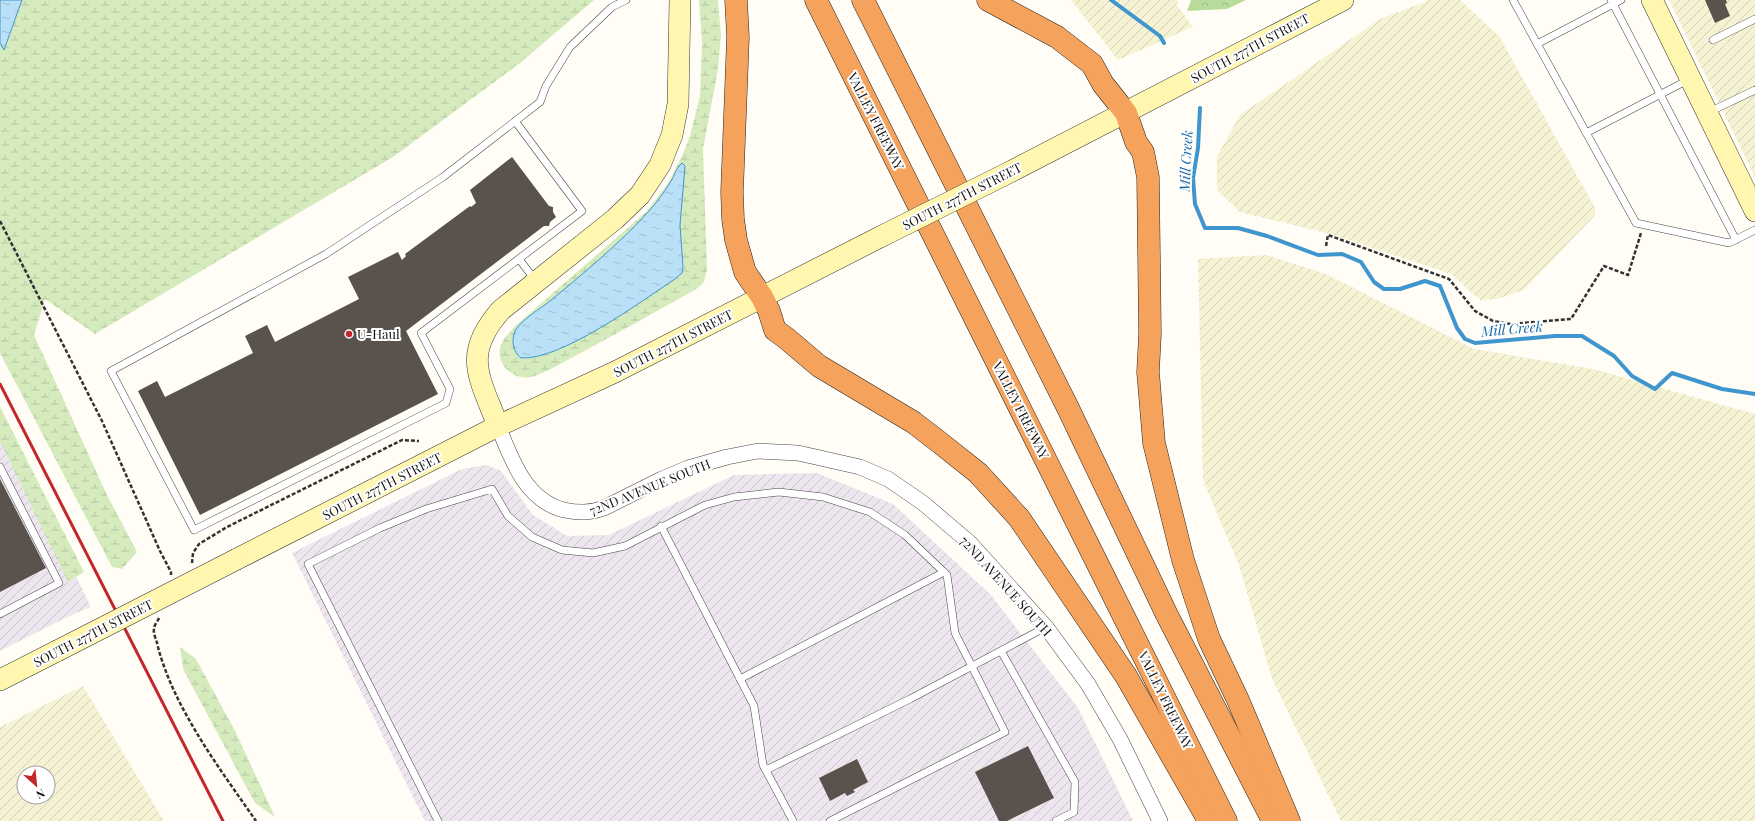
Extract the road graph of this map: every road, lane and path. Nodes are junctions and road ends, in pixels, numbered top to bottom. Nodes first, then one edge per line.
1 (626, 0) edge
2 (680, 0) edge
3 (736, 0) edge
4 (816, 0) edge
5 (863, 0) edge
6 (988, 0) edge
7 (1343, 0) edge
8 (1512, 0) edge
9 (1621, 0) edge
10 (1652, 0) edge
11 (1613, 2) edge
12 (1755, 19) edge
13 (1713, 40) dead end
14 (1537, 44) junction
15 (1690, 79) junction
16 (1755, 90) edge
17 (1661, 94) junction
18 (1126, 113) junction
19 (1707, 113) junction
20 (515, 121) junction
21 (1586, 133) junction
22 (1755, 211) edge
23 (0, 221) edge
24 (1644, 225) junction
25 (1755, 230) edge
26 (1736, 240) junction
27 (1326, 246) dead end
28 (519, 259) junction
29 (537, 282) junction
30 (762, 297) junction
31 (498, 426) junction
32 (419, 441) dead end
33 (0, 467) edge
34 (661, 526) junction
35 (192, 565) dead end
36 (944, 572) junction
37 (171, 578) dead end
38 (162, 611) dead end
39 (0, 614) edge
40 (1046, 627) junction
41 (1002, 651) junction
42 (972, 667) junction
43 (740, 679) junction
44 (0, 680) edge
45 (766, 770) junction
46 (256, 821) edge
47 (438, 821) edge
48 (793, 821) edge
49 (830, 821) edge
50 (1056, 821) edge
51 (1160, 821) edge
52 (1209, 821) edge
53 (1226, 821) edge
54 (1273, 821) edge
55 (1289, 821) edge

1 - 20 lane
2 - 29 main road, 72ND AVENUE SOUTH
3 - 30 highway
4 - 53 highway, VALLEY FREEWAY
5 - 54 highway
6 - 18 highway
7 - 18 main road, SOUTH 277TH STREET
8 - 14 lane
9 - 11 lane
10 - 15 main road
11 - 14 lane
11 - 17 lane
12 - 13 lane
14 - 21 lane
15 - 17 lane
15 - 19 main road
16 - 19 lane
17 - 21 lane
17 - 26 lane
18 - 30 main road, SOUTH 277TH STREET, bridge
18 - 55 highway
19 - 22 main road
20 - 28 lane
20 - 28 lane
21 - 24 lane
23 - 37 path
24 - 26 lane
24 - 27 path
25 - 26 lane
28 - 29 lane
29 - 31 main road, 72ND AVENUE SOUTH
30 - 31 main road, SOUTH 277TH STREET
30 - 52 highway
31 - 40 street, 72ND AVENUE SOUTH
31 - 44 main road, SOUTH 277TH STREET, bridge
32 - 35 path
33 - 39 lane
34 - 36 lane
34 - 43 lane
34 - 47 lane
36 - 42 lane
36 - 43 lane
38 - 46 path
40 - 41 lane
40 - 51 street, 72ND AVENUE SOUTH
41 - 42 lane
41 - 50 lane
42 - 45 lane
42 - 49 lane
43 - 45 lane
45 - 48 lane

